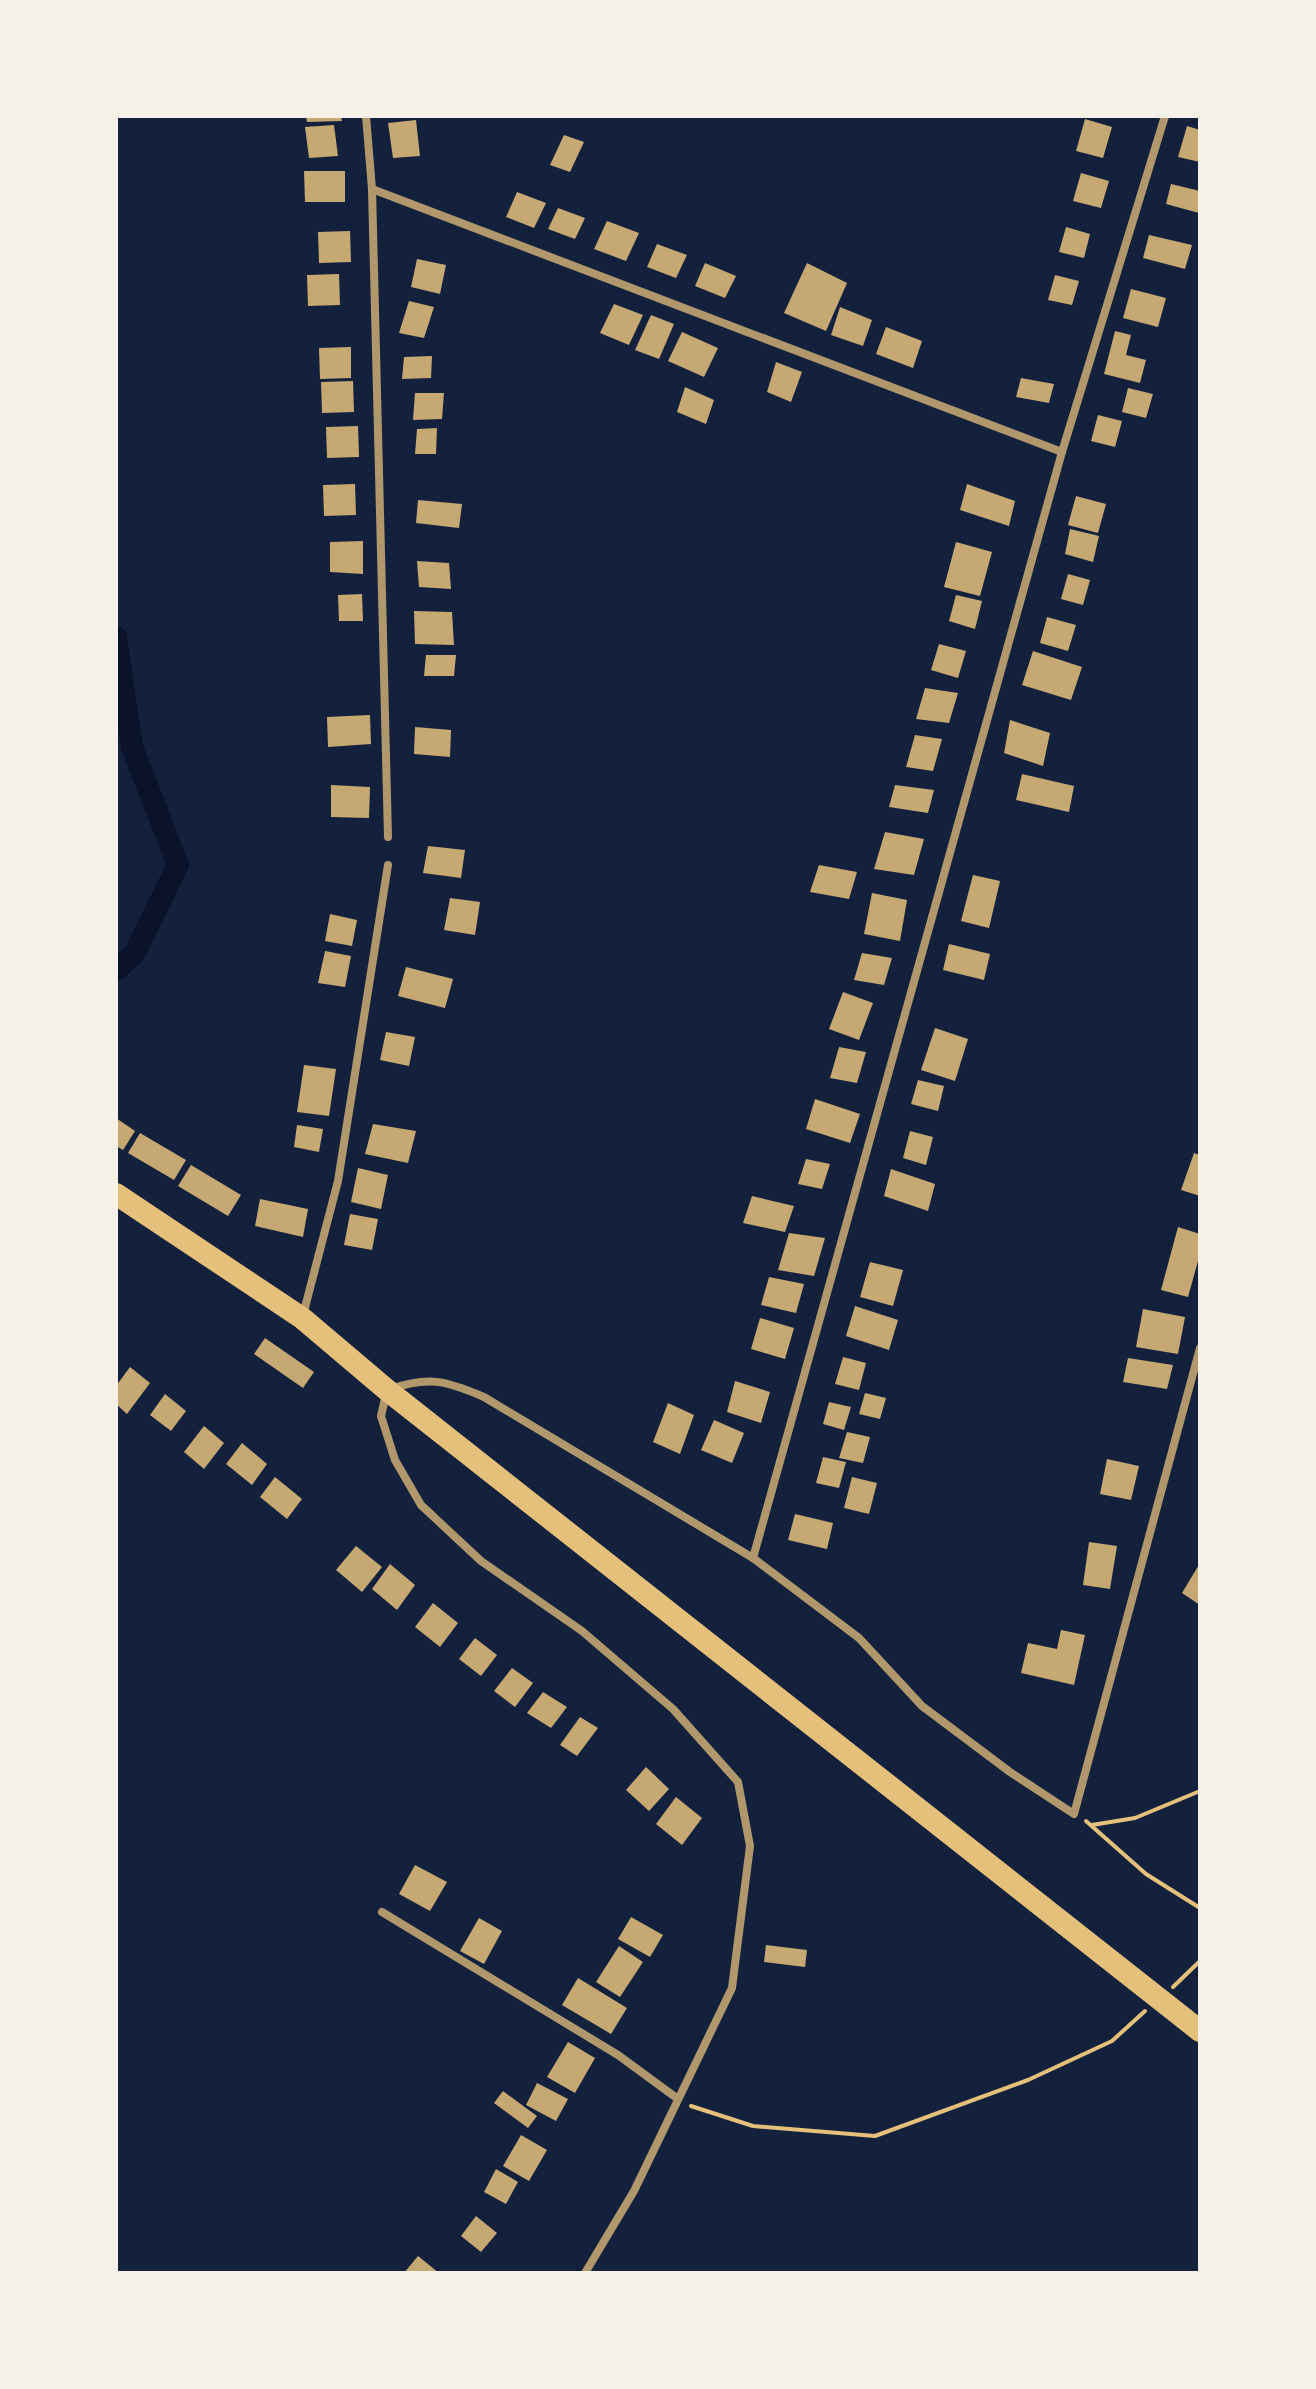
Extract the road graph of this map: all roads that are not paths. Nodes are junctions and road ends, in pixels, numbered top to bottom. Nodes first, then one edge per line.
1 (366, 116) edge
2 (1165, 116) edge
3 (372, 189) junction
4 (1062, 452) junction
5 (388, 837) dead end
6 (388, 865) dead end
7 (116, 1194) edge
8 (302, 1318) junction
9 (1200, 1348) edge
10 (387, 1390) junction
11 (753, 1558) junction
12 (382, 1912) dead end
13 (1200, 2031) edge
14 (678, 2099) junction
15 (585, 2273) edge

1 - 3 street
2 - 4 street
3 - 4 street
3 - 5 street
4 - 11 street
6 - 8 street
7 - 8 highway
8 - 10 highway
9 - 11 street
10 - 11 street
10 - 13 highway
10 - 14 street
12 - 14 street
14 - 15 street

